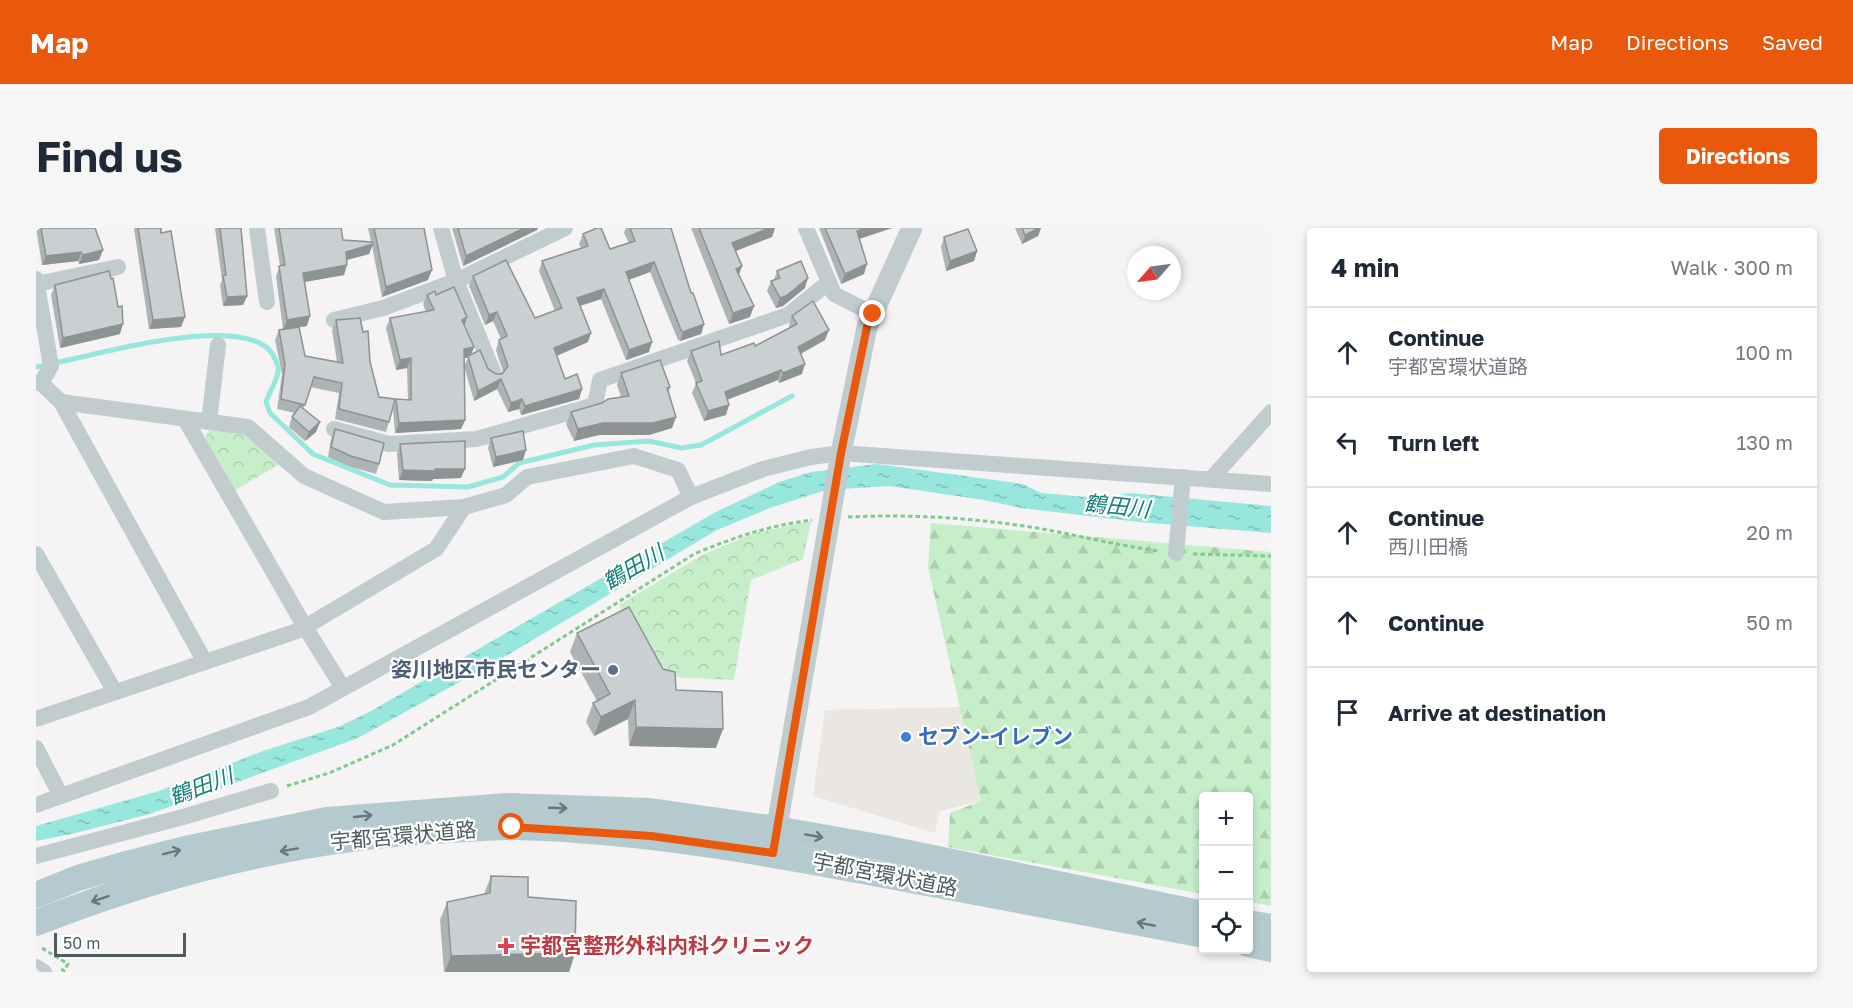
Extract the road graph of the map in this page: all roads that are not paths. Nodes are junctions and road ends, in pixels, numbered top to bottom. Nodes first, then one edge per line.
1 (257, 228) edge
2 (441, 228) edge
3 (565, 228) edge
4 (806, 228) edge
5 (912, 228) edge
6 (118, 267) dead end
7 (36, 281) edge
8 (456, 281) junction
9 (829, 282) junction
10 (267, 302) dead end
11 (873, 314) junction
12 (334, 320) edge
13 (218, 345) dead end
14 (494, 374) edge
15 (38, 383) edge
16 (61, 402) junction
17 (1271, 412) edge
18 (185, 419) junction
19 (209, 422) junction
20 (334, 429) edge
21 (841, 453) junction
22 (1210, 479) junction
23 (1182, 483) junction
24 (1271, 484) edge
25 (691, 497) junction
26 (464, 507) junction
27 (1177, 547) road end
28 (36, 554) edge
29 (305, 627) junction
30 (205, 662) junction
31 (343, 688) junction
32 (115, 693) junction
33 (36, 719) edge
34 (36, 748) edge
35 (271, 790) road end
36 (62, 796) junction
37 (36, 805) edge
38 (775, 841) junction
39 (36, 856) edge
40 (36, 895) edge
41 (1199, 913) edge
42 (36, 923) edge
43 (1253, 924) edge
44 (1271, 927) edge
45 (1199, 934) edge
46 (1253, 945) edge
47 (1271, 949) edge
48 (36, 967) edge
49 (44, 972) edge

1 - 10 street
2 - 8 street
3 - 8 street
4 - 9 street
5 - 11 street
6 - 7 street
7 - 15 street
8 - 12 street
8 - 14 street
9 - 11 street
9 - 20 street
11 - 21 street
13 - 19 street
15 - 16 street
16 - 18 street
16 - 30 street
17 - 22 street
18 - 19 street
18 - 29 street
19 - 26 street
21 - 23 street
21 - 25 street
21 - 38 street
22 - 23 street
22 - 24 street
23 - 27 street
25 - 26 street
25 - 31 street
26 - 29 street
28 - 32 street
29 - 30 street
29 - 31 street
30 - 32 street
31 - 36 street
32 - 33 street
34 - 36 street
35 - 39 street
36 - 37 street
40 -> 38 main road, 宇都宮環状道路
38 -> 41 main road, 宇都宮環状道路
38 -> 42 main road, 宇都宮環状道路
45 -> 38 main road, 宇都宮環状道路
43 - 44 main road
46 - 47 main road
48 - 49 street

